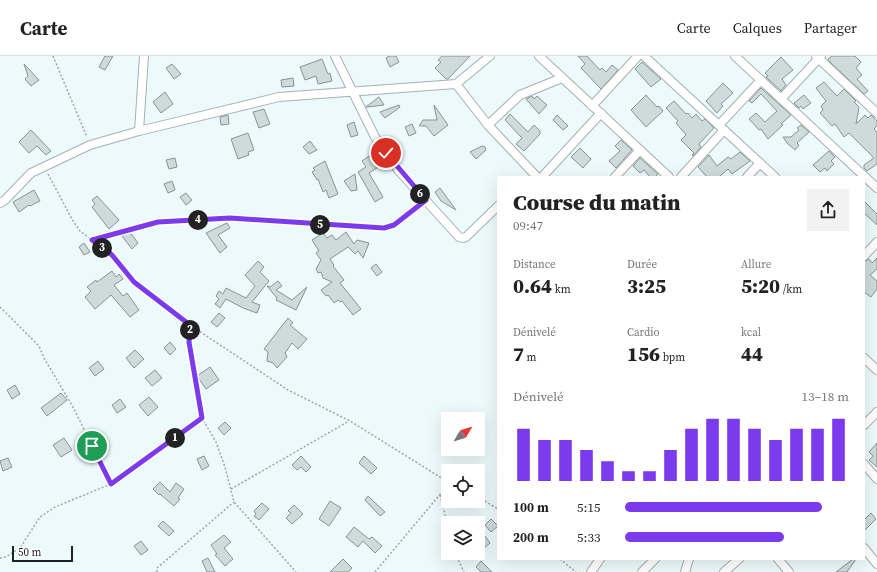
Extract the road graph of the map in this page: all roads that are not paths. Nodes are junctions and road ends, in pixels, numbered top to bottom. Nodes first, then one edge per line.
1 (144, 56) edge
2 (335, 56) edge
3 (490, 56) edge
4 (539, 56) edge
5 (638, 56) edge
6 (644, 56) edge
7 (735, 56) edge
8 (818, 57) edge
9 (562, 78) junction
10 (761, 80) junction
11 (456, 84) junction
12 (353, 92) junction
13 (781, 99) junction
14 (592, 106) junction
15 (601, 113) junction
16 (877, 113) edge
17 (488, 126) junction
18 (722, 128) junction
19 (139, 131) junction
20 (640, 150) junction
21 (760, 163) junction
22 (532, 176) edge
23 (543, 176) edge
24 (616, 176) edge
25 (668, 176) edge
26 (682, 176) edge
27 (748, 176) edge
28 (774, 176) edge
29 (864, 176) edge
30 (865, 177) edge
31 (877, 188) edge
32 (0, 203) edge
33 (497, 207) edge
34 (877, 242) edge
35 (865, 255) edge
36 (865, 359) edge
37 (877, 370) edge
38 (877, 412) edge
39 (865, 424) edge
40 (865, 465) edge
41 (877, 479) edge
42 (865, 549) edge
43 (599, 560) edge
44 (653, 560) edge
45 (689, 560) edge
46 (738, 560) edge
47 (779, 560) edge
48 (877, 564) edge
49 (590, 572) edge
50 (642, 572) edge
51 (685, 572) edge
52 (724, 572) edge
53 (789, 572) edge

1 - 19 street
2 - 12 street
3 - 11 street
4 - 9 street
5 - 14 street
6 - 18 street
7 - 10 street
8 - 13 street
8 - 16 street
9 - 14 street
9 - 17 street
10 - 13 street
10 - 18 street
11 - 12 street
11 - 17 street
12 - 19 street
12 - 33 street
13 - 29 street
14 - 15 street
15 - 20 street
15 - 23 street
17 - 22 street
18 - 21 street
18 - 26 street
19 - 32 street
20 - 24 street
20 - 25 street
21 - 27 street
21 - 28 street
30 - 31 street
34 - 35 street
36 - 37 street
38 - 39 street
40 - 41 street
42 - 48 street
43 - 49 street
44 - 50 street
45 - 51 street
46 - 52 street
47 - 53 street

